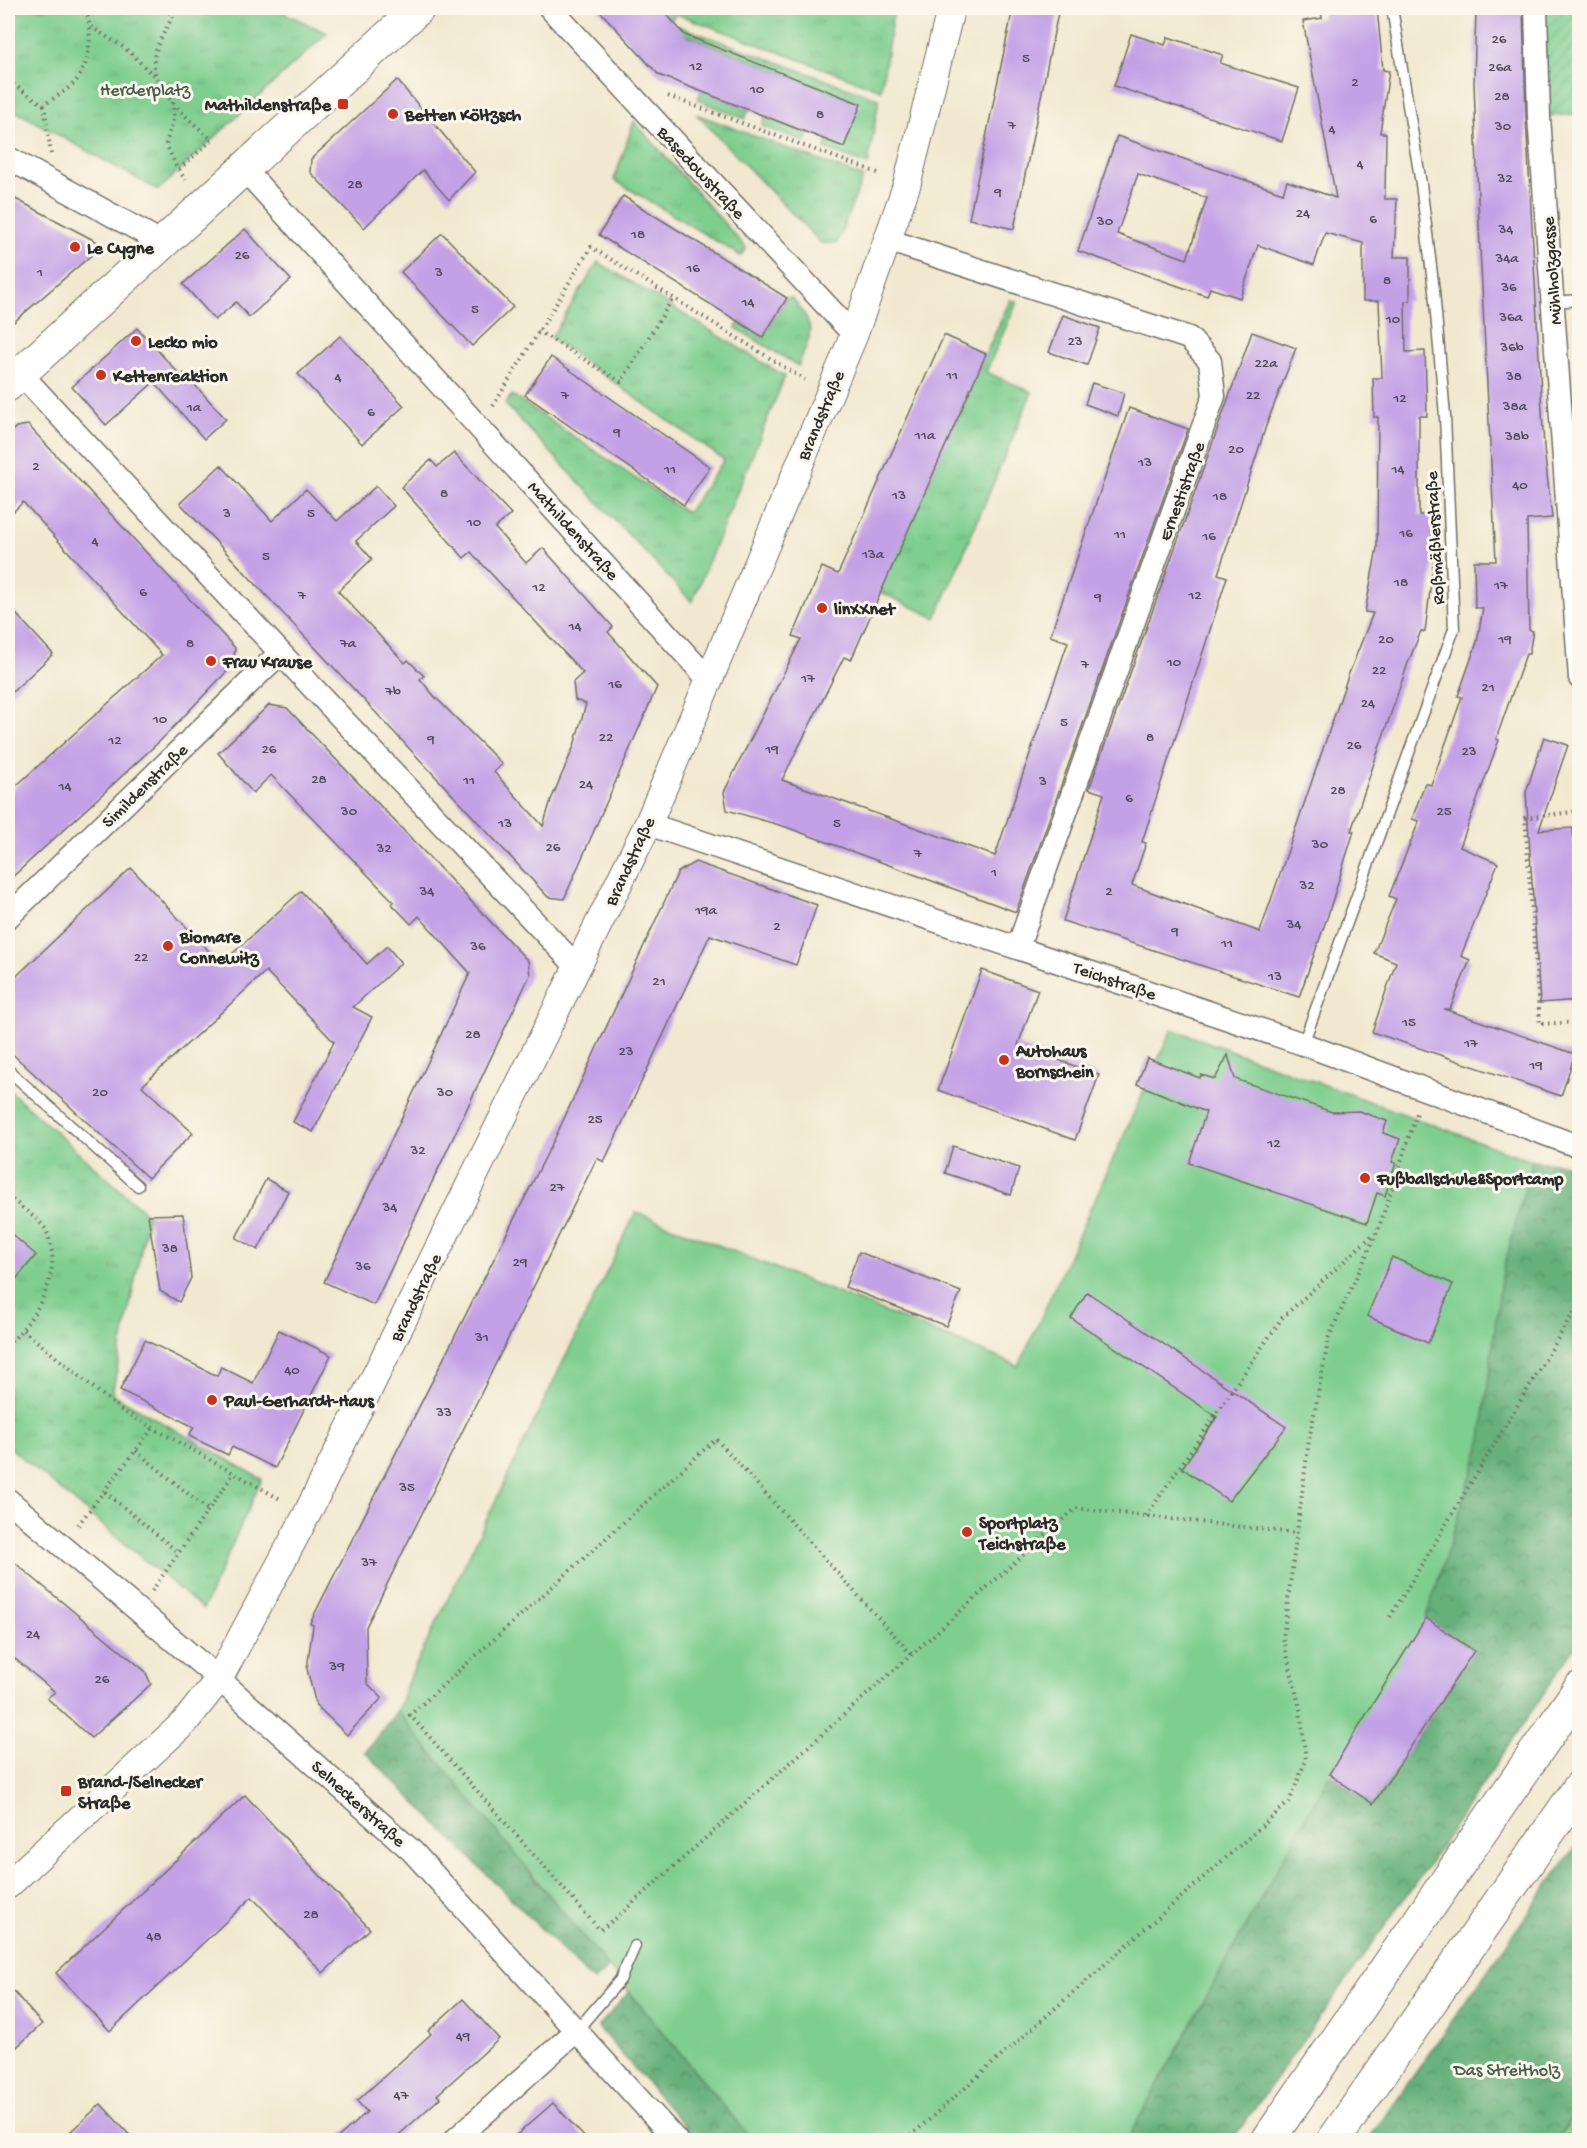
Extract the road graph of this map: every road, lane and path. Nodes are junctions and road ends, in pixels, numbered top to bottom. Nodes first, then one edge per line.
1 (86, 8) edge
2 (165, 8) edge
3 (419, 8) edge
4 (550, 8) edge
5 (951, 8) edge
6 (1392, 8) edge
7 (1536, 8) edge
8 (91, 27) junction
9 (156, 78) junction
10 (8, 81) edge
11 (666, 95) dead end
12 (173, 101) junction
13 (44, 105) junction
14 (49, 132) dead end
15 (8, 158) edge
16 (243, 168) junction
17 (178, 170) junction
18 (907, 184) junction
19 (206, 201) junction
20 (887, 240) junction
21 (161, 242) junction
22 (673, 298) junction
23 (1580, 300) edge
24 (1553, 302) junction
25 (538, 331) junction
26 (854, 335) junction
27 (14, 379) edge
28 (828, 395) junction
29 (481, 427) junction
30 (1575, 535) edge
31 (280, 653) junction
32 (1580, 678) edge
33 (710, 680) junction
34 (1580, 812) edge
35 (648, 824) junction
36 (8, 917) edge
37 (1018, 947) junction
38 (578, 968) junction
39 (1580, 1022) edge
40 (1304, 1044) junction
41 (8, 1070) edge
42 (1426, 1090) junction
43 (1580, 1147) edge
44 (138, 1186) dead end
45 (8, 1196) edge
46 (1378, 1230) junction
47 (1580, 1302) edge
48 (23, 1330) junction
49 (8, 1346) edge
50 (153, 1428) junction
51 (136, 1451) junction
52 (234, 1473) junction
53 (105, 1492) junction
54 (277, 1498) dead end
55 (8, 1500) edge
56 (208, 1510) junction
57 (1146, 1516) junction
58 (1295, 1533) junction
59 (62, 1544) junction
60 (179, 1553) junction
61 (138, 1612) junction
62 (1390, 1617) dead end
63 (911, 1654) junction
64 (219, 1678) junction
65 (1580, 1688) edge
66 (1580, 1787) edge
67 (8, 1885) edge
68 (635, 1946) dead end
69 (577, 2030) junction
70 (455, 2140) edge
71 (676, 2140) edge
72 (906, 2140) edge
73 (1268, 2140) edge
74 (1334, 2140) edge

1 - 8 path
2 - 9 path
3 - 16 main road
4 - 26 street, Basedowstraße
5 - 18 street, Brandstraße
6 - 40 lane, Roßmäßlerstraße
7 - 24 street, Mühlholzgasse
8 - 9 path
8 - 13 path
9 - 12 path
10 - 13 path
11 - 18 path
12 - 17 path
12 - 17 path
13 - 14 path
15 - 21 street
16 - 19 main road
16 - 29 street, Mathildenstraße
17 - 19 path
18 - 20 street, Brandstraße
19 - 21 main road
20 - 26 street, Brandstraße
20 - 37 street, Ernestistraße
21 - 27 main road
22 - 25 path
22 - 25 path
22 - 28 path
23 - 24 lane
24 - 30 street, Mühlholzgasse
25 - 29 path
26 - 28 street, Brandstraße
27 - 31 street
28 - 33 street, Brandstraße
29 - 33 street, Mathildenstraße
30 - 32 street, Mühlholzgasse
31 - 36 street, Simildenstraße
31 - 38 street
33 - 35 street, Brandstraße
34 - 39 path
35 - 37 street, Teichstraße
35 - 38 street, Brandstraße
37 - 40 street, Teichstraße
38 - 64 street, Brandstraße
40 - 42 street, Teichstraße
41 - 44 lane
42 - 43 street, Teichstraße
42 - 46 path
45 - 48 path
46 - 57 path
46 - 58 path
47 - 62 path
48 - 49 path
48 - 50 path
50 - 51 path
50 - 52 path
51 - 53 path
51 - 56 path
52 - 54 path
52 - 56 path
53 - 59 path
53 - 60 path
55 - 59 street, Selneckerstraße
56 - 60 path
57 - 58 path
57 - 63 path
58 - 72 path
59 - 61 street, Selneckerstraße
60 - 61 path
61 - 64 street, Selneckerstraße
63 - 63 path
64 - 67 street, Brandstraße
64 - 69 street, Selneckerstraße
65 - 73 highway
66 - 74 highway
68 - 69 lane
69 - 70 street
69 - 71 street, Selneckerstraße

